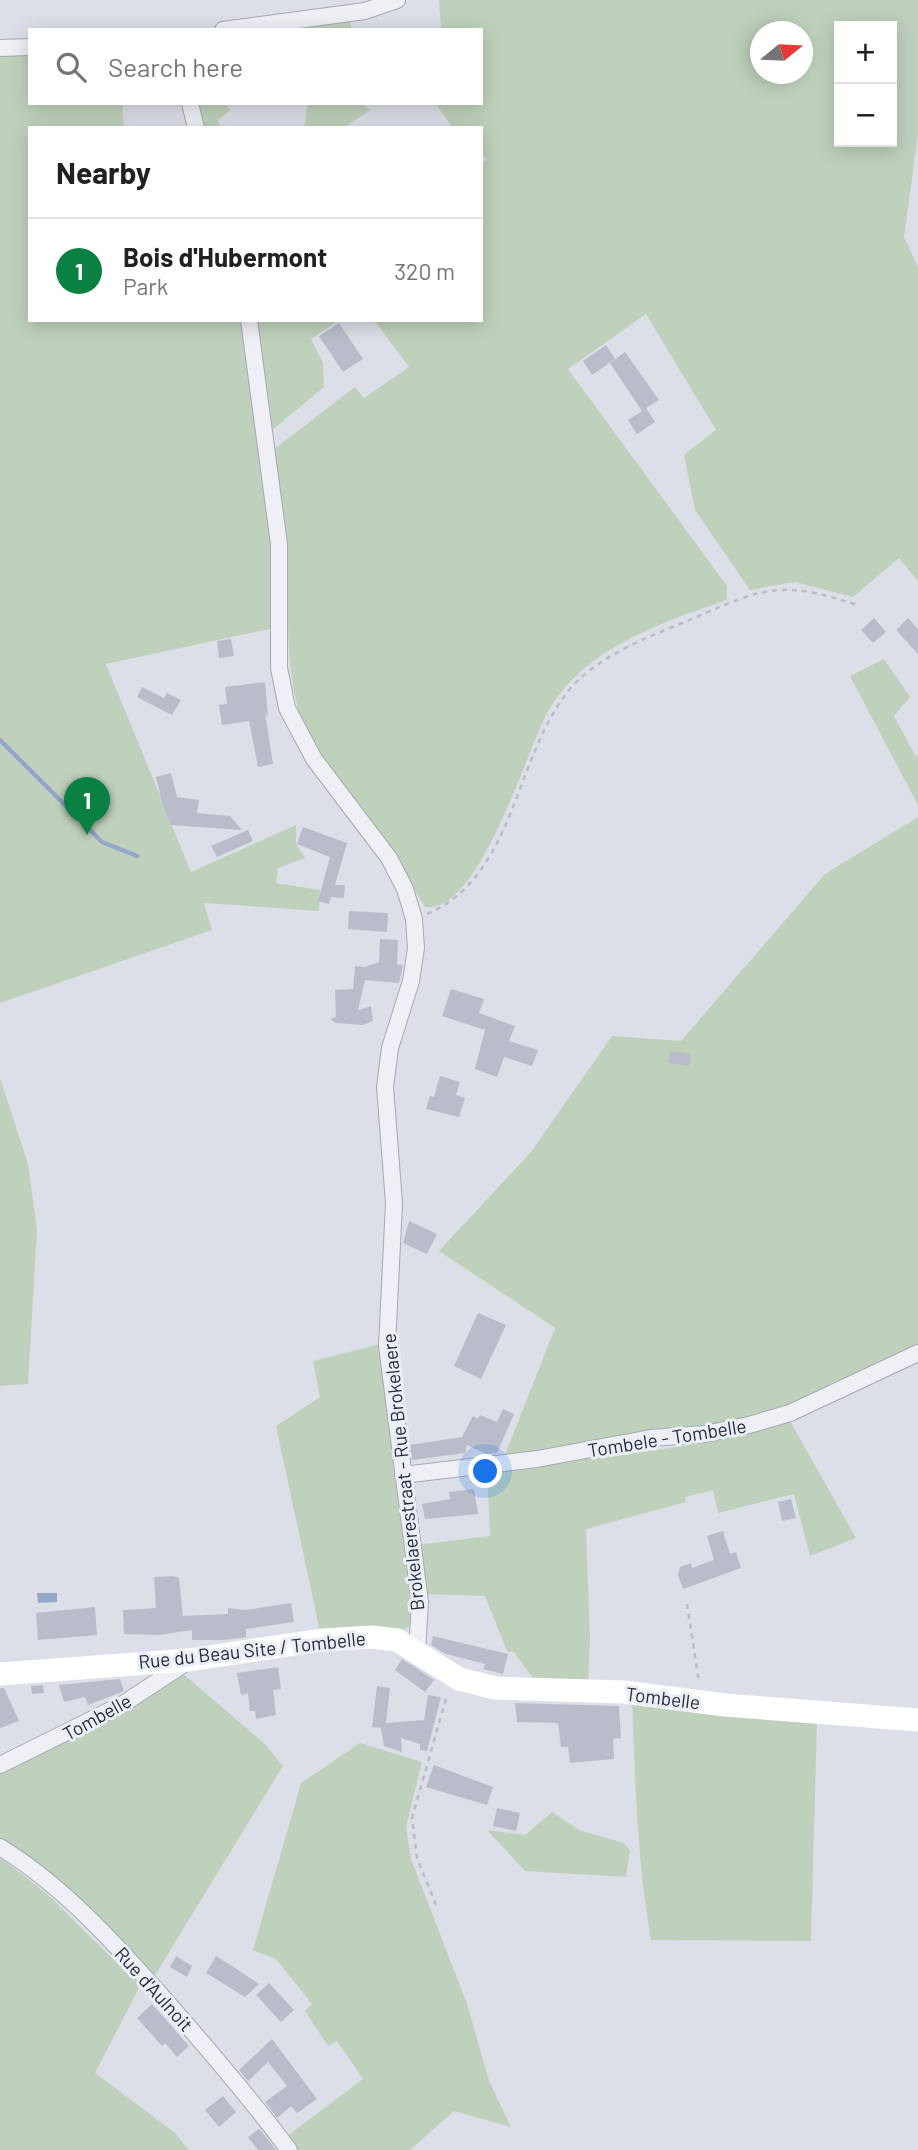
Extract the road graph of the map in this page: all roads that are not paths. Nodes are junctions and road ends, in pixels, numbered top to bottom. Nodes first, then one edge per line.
1 (397, 0) edge
2 (238, 28) edge
3 (28, 47) edge
4 (0, 48) edge
5 (190, 105) edge
6 (196, 126) edge
7 (249, 322) edge
8 (918, 1353) edge
9 (402, 1475) junction
10 (417, 1652) junction
11 (189, 1660) junction
12 (0, 1674) edge
13 (918, 1720) edge
14 (0, 1765) edge
15 (0, 1847) edge
16 (289, 2150) edge

1 - 2 street
3 - 4 street
5 - 6 street
7 - 9 street, Brokelaerestraat - Rue Brokelaere
8 - 9 street, Tombele - Tombelle
9 - 10 street, Brokelaerestraat - Rue Brokelaere
10 - 11 street, Rue du Beau Site / Tombelle
10 - 13 street, Tombelle
11 - 12 street, Rue du Beau Site / Tombelle
11 - 14 street, Tombelle
15 - 16 street, Rue d'Aulnoit

